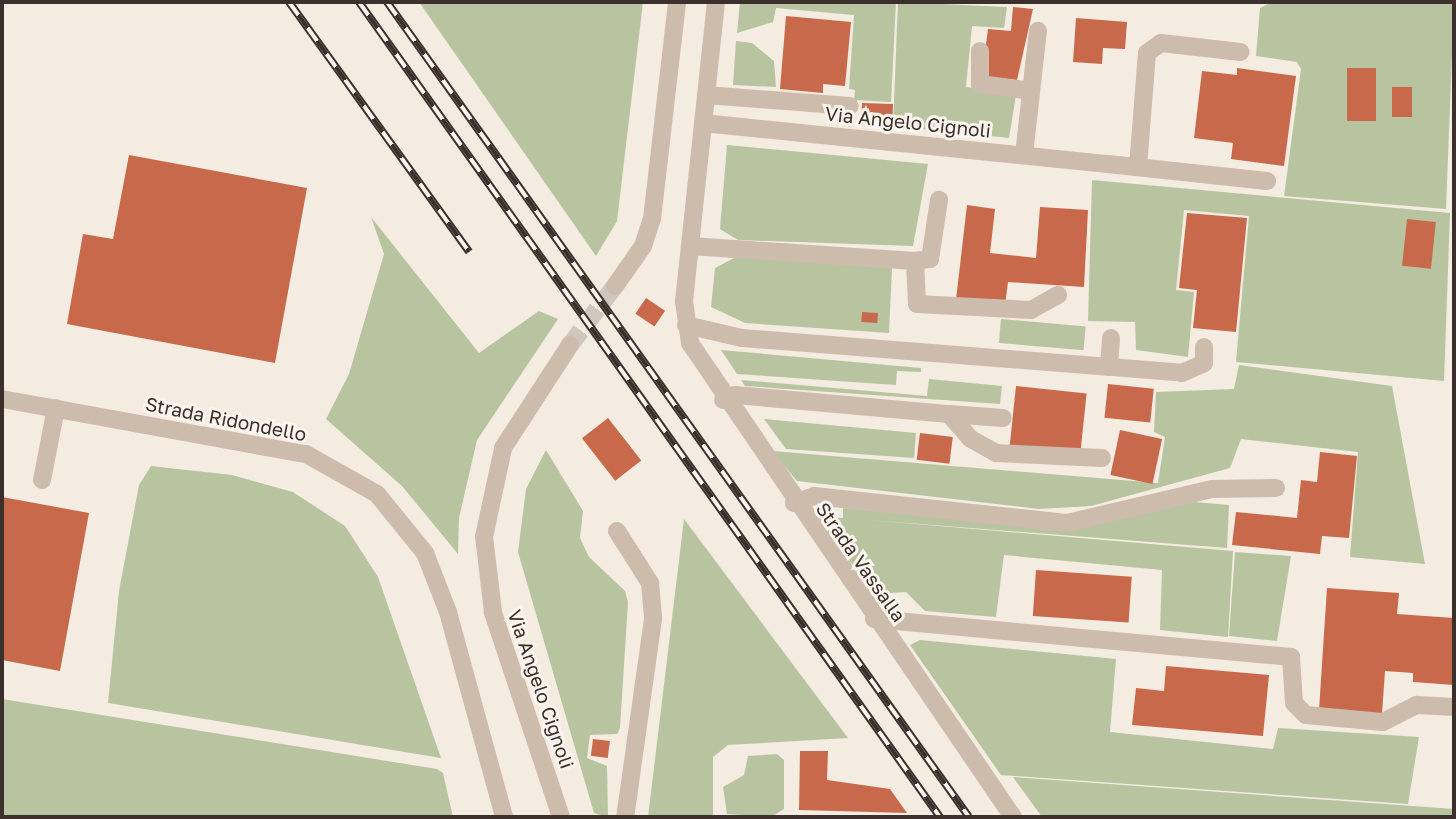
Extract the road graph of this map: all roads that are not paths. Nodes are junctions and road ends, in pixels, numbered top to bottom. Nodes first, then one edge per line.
1 (677, 2) edge
2 (716, 2) edge
3 (1038, 31) dead end
4 (980, 51) dead end
5 (1240, 52) dead end
6 (1031, 91) junction
7 (706, 95) junction
8 (850, 106) dead end
9 (703, 123) junction
10 (1024, 155) junction
11 (1138, 167) junction
12 (1267, 181) dead end
13 (939, 200) dead end
14 (690, 246) junction
15 (915, 261) junction
16 (615, 286) tunnel mouth
17 (1058, 295) dead end
18 (686, 325) junction
19 (1111, 338) dead end
20 (570, 345) tunnel mouth
21 (1204, 347) dead end
22 (1109, 367) junction
23 (2, 399) edge
24 (723, 400) junction
25 (56, 408) junction
26 (949, 414) junction
27 (1003, 418) dead end
28 (1102, 458) dead end
29 (42, 480) dead end
30 (1276, 488) dead end
31 (794, 503) junction
32 (617, 531) dead end
33 (874, 619) junction
34 (1454, 707) edge
35 (504, 817) edge
36 (561, 817) edge
37 (625, 817) edge
38 (1013, 817) edge

1 - 16 street
2 - 7 street
3 - 6 street
4 - 6 street
5 - 11 street
6 - 10 street
7 - 8 street
7 - 9 street
9 - 10 street, Via Angelo Cignoli
9 - 14 street
10 - 11 street, Via Angelo Cignoli
11 - 12 street, Via Angelo Cignoli
13 - 15 street
14 - 15 street
14 - 18 street
15 - 17 street
18 - 22 street
18 - 24 street, Strada Vassalla
19 - 22 street
20 - 36 street, Via Angelo Cignoli
21 - 22 street
23 - 25 street, Strada Ridondello
24 - 26 street
24 - 31 street, Strada Vassalla
25 - 29 street
25 - 35 street, Strada Ridondello
26 - 27 street
26 - 28 street
30 - 31 street
31 - 33 street, Strada Vassalla
32 - 37 street
33 - 34 street
33 - 38 street, Strada Vassalla

